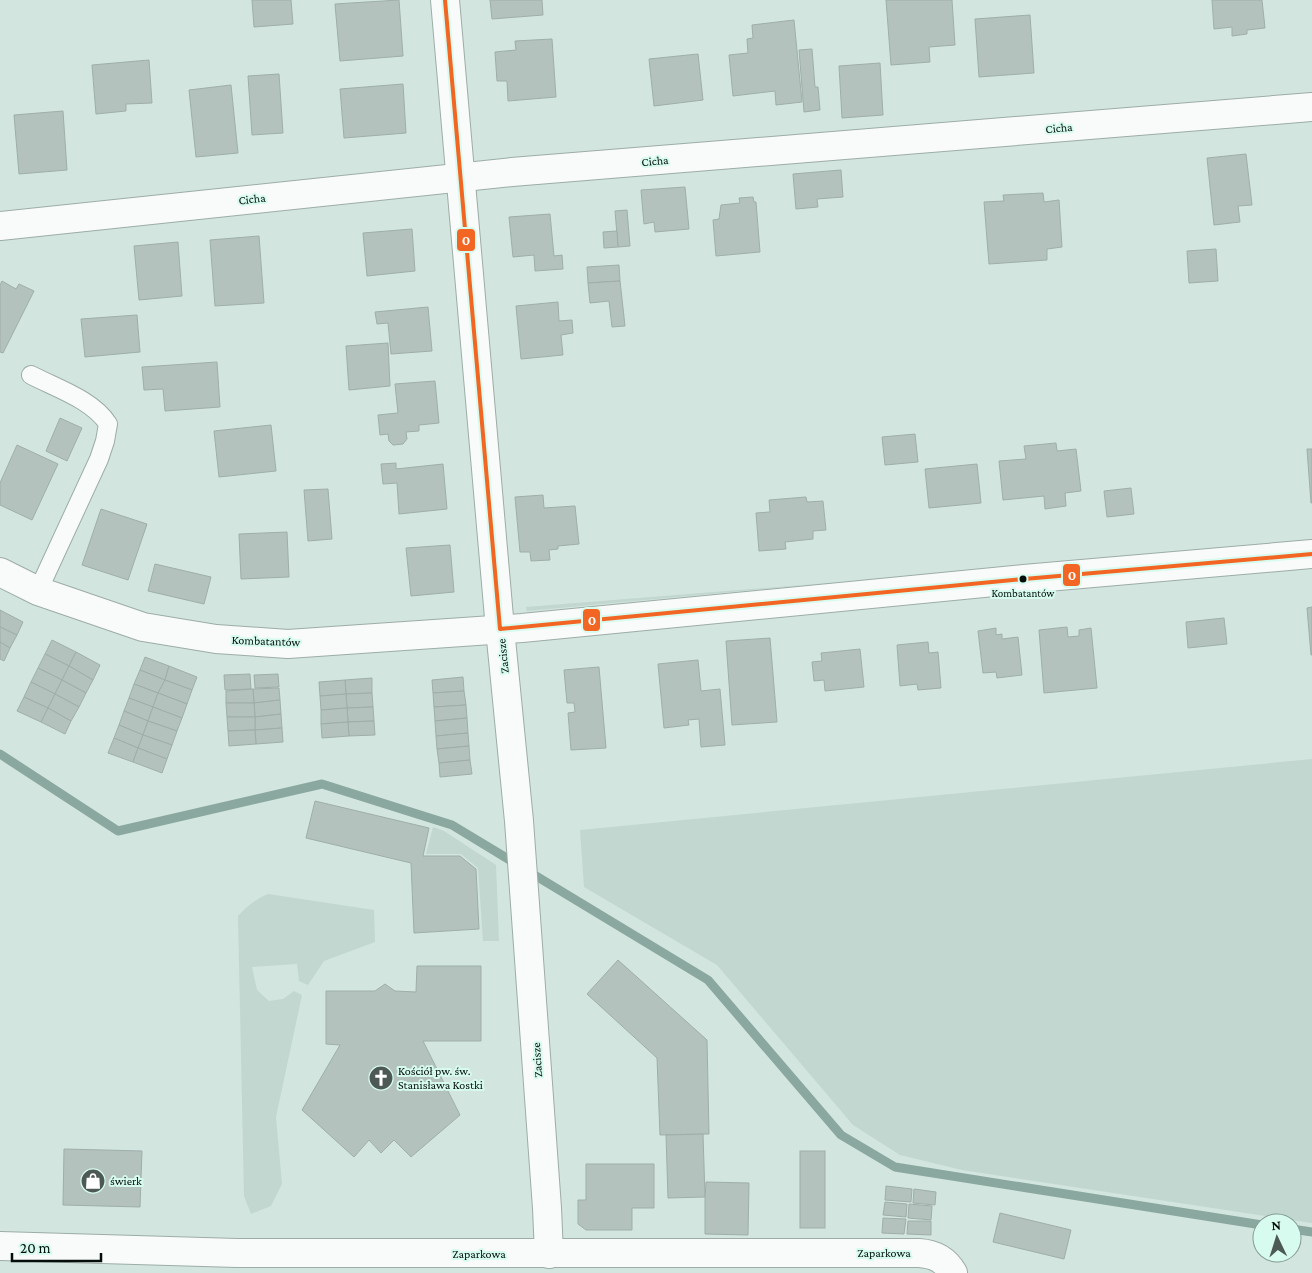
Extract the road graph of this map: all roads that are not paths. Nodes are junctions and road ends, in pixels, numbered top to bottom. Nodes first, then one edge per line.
1 (445, 0) edge
2 (1312, 108) edge
3 (460, 178) junction
4 (0, 226) edge
5 (31, 375) dead end
6 (1312, 554) edge
7 (0, 572) edge
8 (38, 591) junction
9 (500, 629) junction
10 (0, 1246) edge
11 (549, 1254) junction
12 (952, 1272) edge

1 - 3 street, Zacisze
2 - 3 street, Cicha
3 - 4 street, Cicha
3 - 9 street, Zacisze
5 - 8 lane
6 - 9 street, Kombatantów
7 - 8 street, Kombatantów
8 - 9 street, Kombatantów
9 - 11 street, Zacisze
10 - 11 street, Zaparkowa
11 - 12 street, Zaparkowa

